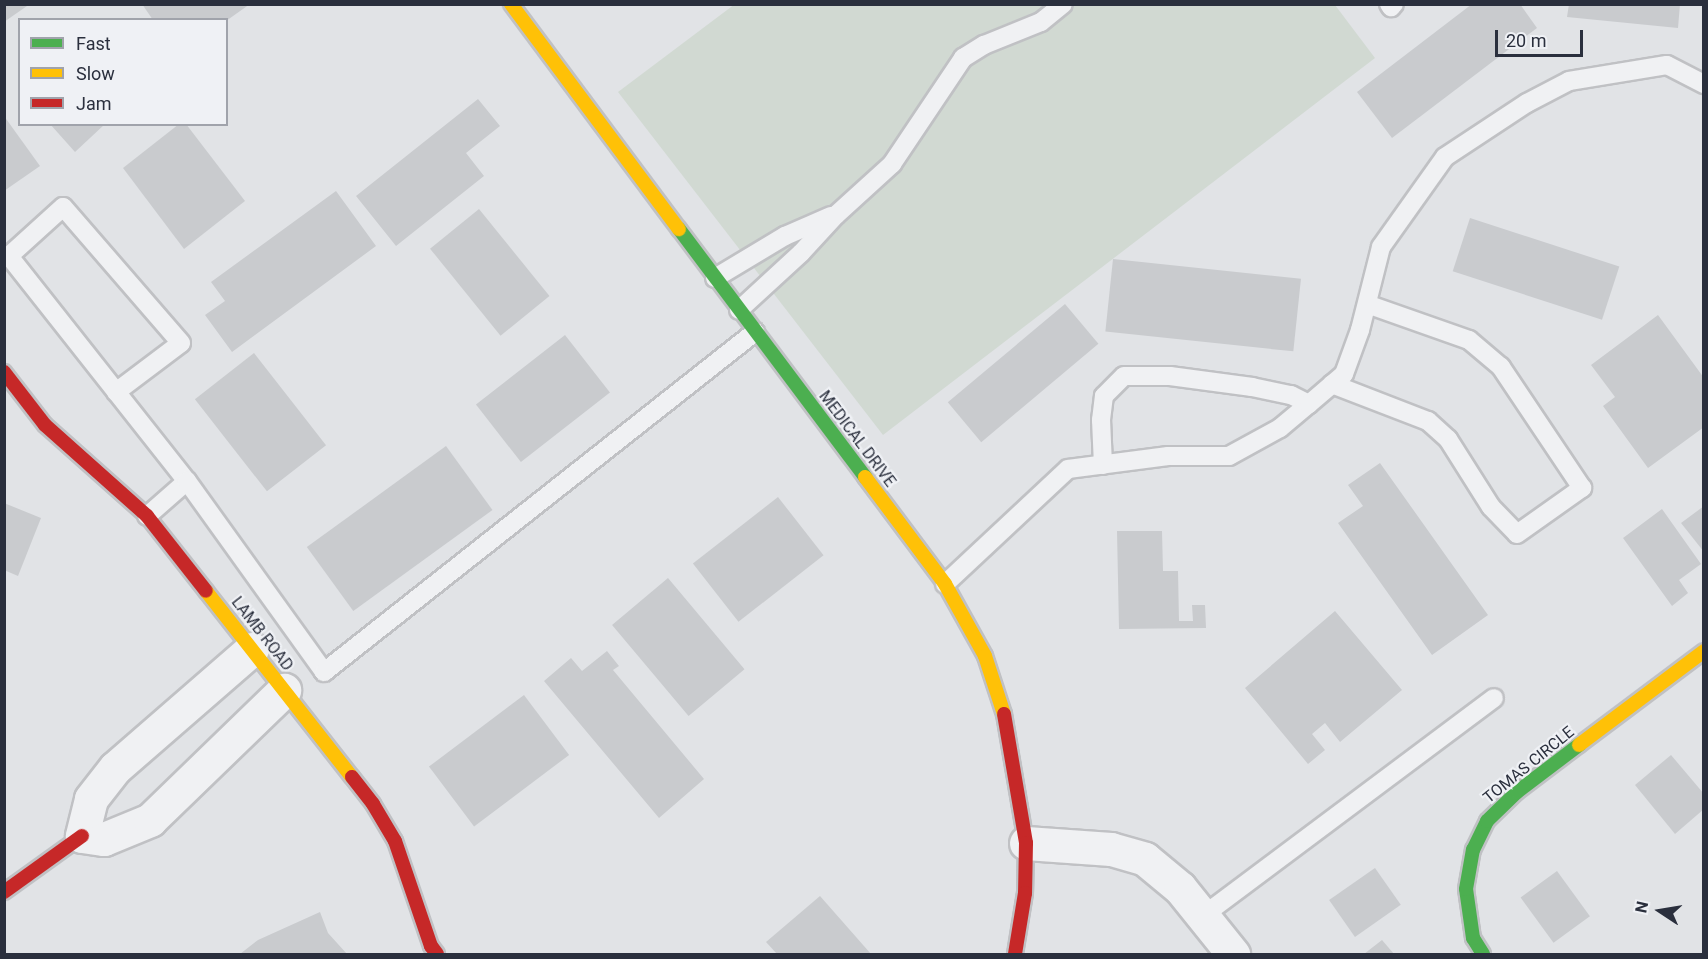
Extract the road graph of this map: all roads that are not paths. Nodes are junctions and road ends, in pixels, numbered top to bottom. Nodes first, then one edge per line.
1 (538, 4) edge
2 (1064, 4) edge
3 (515, 10) edge
4 (1704, 84) edge
5 (836, 215) junction
6 (715, 278) junction
7 (1367, 304) junction
8 (739, 310) junction
9 (755, 332) junction
10 (4, 372) edge
11 (1332, 384) junction
12 (116, 392) junction
13 (1309, 404) junction
14 (1103, 465) junction
15 (187, 481) junction
16 (147, 516) junction
17 (945, 584) junction
18 (252, 648) junction
19 (1704, 651) edge
20 (284, 690) junction
21 (1494, 698) dead end
22 (82, 836) junction
23 (1026, 843) junction
24 (4, 892) edge
25 (1204, 915) junction
26 (437, 954) edge
27 (1015, 954) edge
28 (1233, 954) edge
29 (1482, 954) edge

1 - 3 lane
2 - 5 lane
3 - 6 street, MEDICAL DRIVE
4 - 7 lane
5 - 6 lane
5 - 8 lane
6 - 8 street, MEDICAL DRIVE
7 - 11 lane
7 - 11 lane
8 - 9 street, MEDICAL DRIVE
9 - 15 lane
9 - 17 street, MEDICAL DRIVE
10 - 16 street, LAMB ROAD
11 - 13 lane
12 - 12 lane
12 - 15 lane
13 - 14 lane
13 - 14 lane
14 - 17 lane
15 - 16 lane
16 - 18 street, LAMB ROAD
17 - 23 street, MEDICAL DRIVE
18 - 20 street, LAMB ROAD
18 - 22 street
19 - 29 street, TOMAS CIRCLE
20 - 22 street
20 - 26 street, LAMB ROAD
21 - 25 lane
22 - 24 street
23 - 25 street
23 - 27 street, MEDICAL DRIVE
25 - 28 street

